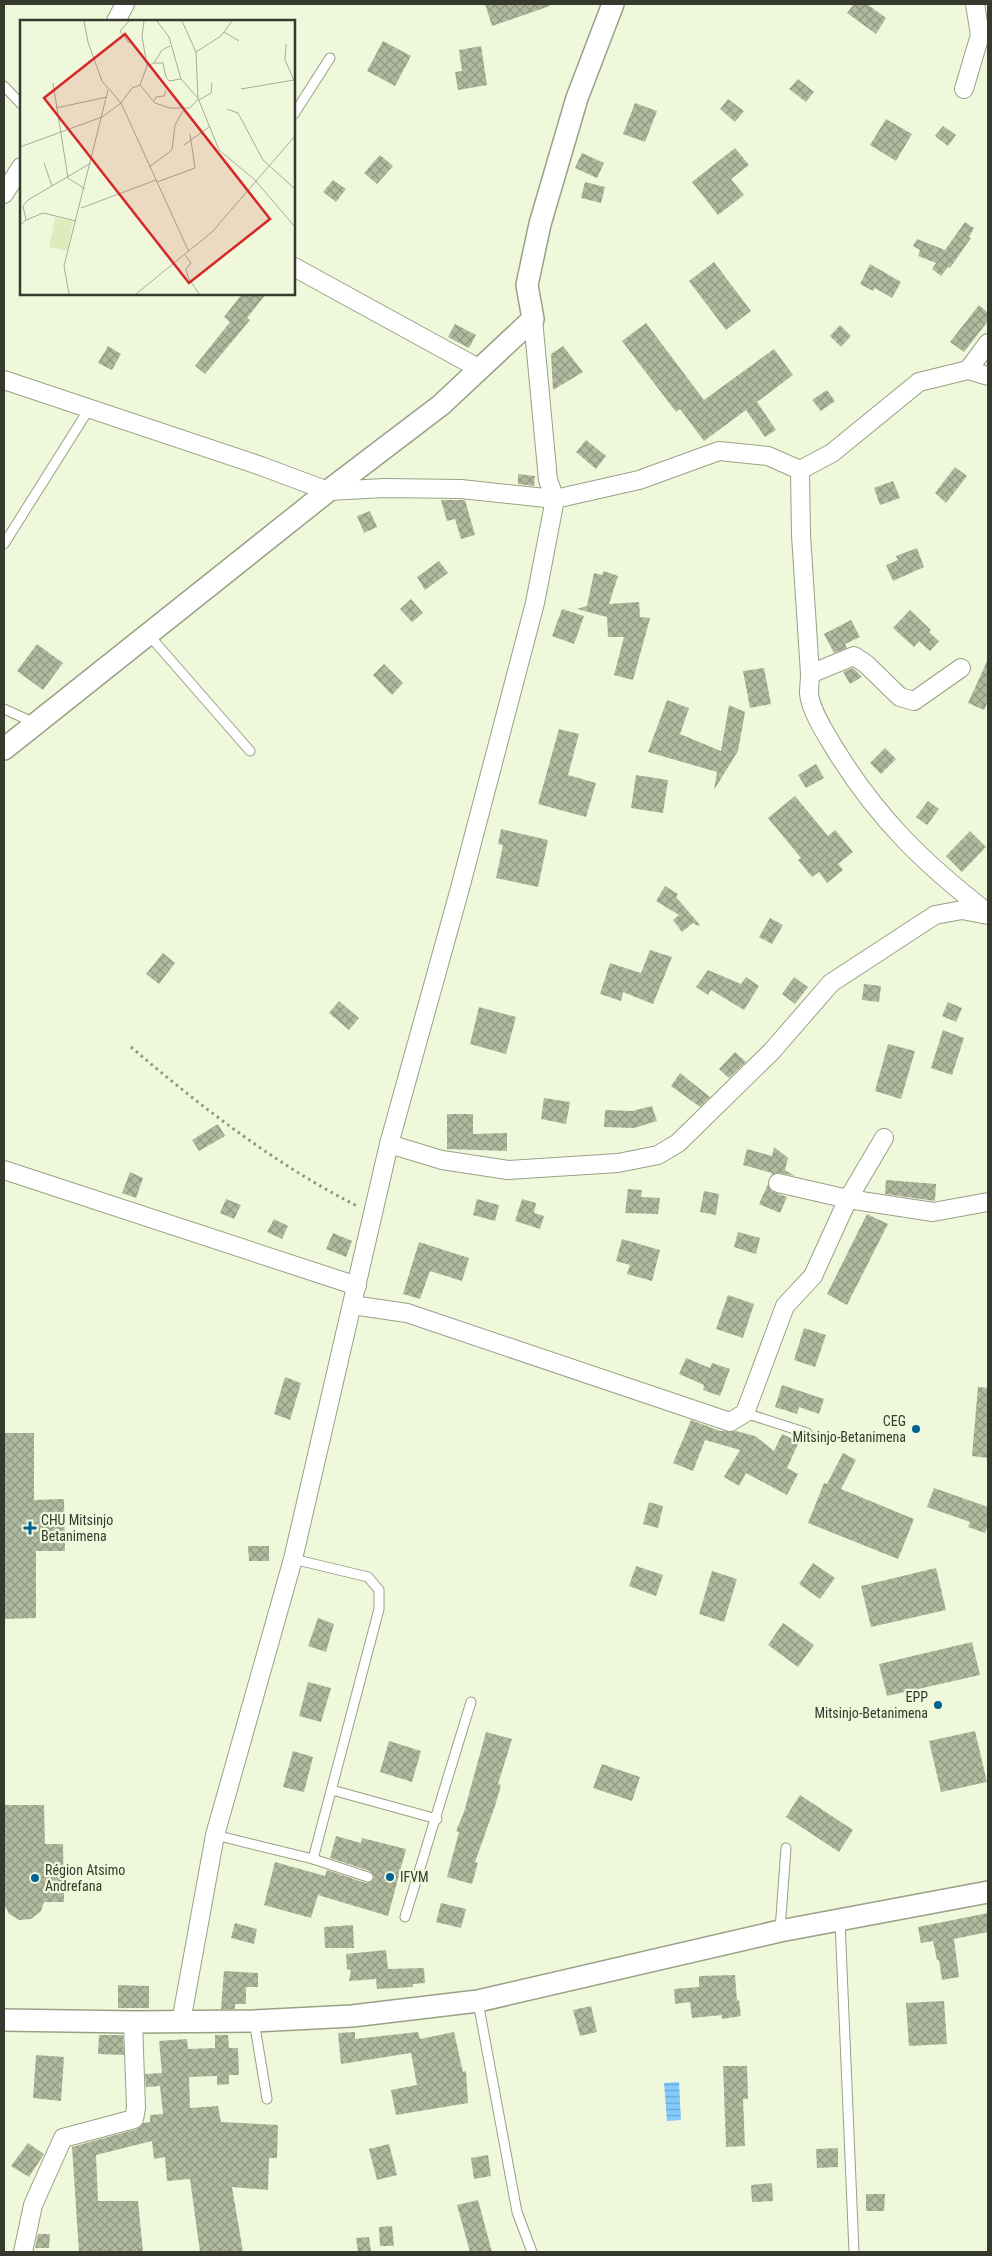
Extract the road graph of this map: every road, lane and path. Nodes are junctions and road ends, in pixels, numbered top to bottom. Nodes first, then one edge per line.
1 (125, 4) edge
2 (613, 4) edge
3 (975, 4) edge
4 (117, 20) edge
5 (330, 58) dead end
6 (4, 86) edge
7 (964, 89) dead end
8 (20, 103) edge
9 (295, 112) edge
10 (20, 169) edge
11 (4, 194) edge
12 (295, 268) edge
13 (533, 319) junction
14 (988, 343) edge
15 (480, 369) junction
16 (968, 370) junction
17 (988, 376) edge
18 (4, 380) edge
19 (89, 409) junction
20 (800, 470) junction
21 (328, 491) junction
22 (555, 499) junction
23 (4, 544) edge
24 (148, 634) junction
25 (961, 668) dead end
26 (810, 674) junction
27 (4, 708) edge
28 (35, 724) junction
29 (4, 749) edge
30 (250, 751) dead end
31 (988, 914) edge
32 (131, 1047) dead end
33 (884, 1138) dead end
34 (388, 1144) junction
35 (4, 1170) edge
36 (778, 1183) dead end
37 (848, 1199) junction
38 (988, 1202) edge
39 (373, 1215) junction
40 (357, 1286) junction
41 (352, 1305) junction
42 (745, 1413) junction
43 (807, 1433) dead end
44 (293, 1559) junction
45 (471, 1702) dead end
46 (332, 1790) junction
47 (437, 1819) junction
48 (215, 1835) junction
49 (786, 1848) dead end
50 (314, 1859) junction
51 (368, 1877) dead end
52 (988, 1892) edge
53 (405, 1917) dead end
54 (840, 1921) junction
55 (780, 1931) junction
56 (478, 2001) junction
57 (4, 2020) edge
58 (254, 2021) junction
59 (133, 2022) junction
60 (181, 2022) junction
61 (267, 2099) dead end
62 (23, 2252) edge
63 (532, 2252) edge
64 (854, 2252) edge

1 - 4 street
2 - 13 street
3 - 7 street
5 - 9 lane
6 - 8 lane
10 - 11 street
12 - 15 street
13 - 15 street
13 - 22 street
14 - 16 street
15 - 21 street
16 - 17 street
16 - 20 street
18 - 19 street
19 - 21 street
19 - 23 lane
20 - 22 street
20 - 26 street
21 - 22 street
21 - 24 street
22 - 34 street
24 - 28 street
24 - 30 lane
25 - 26 street
26 - 31 street
27 - 28 lane
28 - 29 street
31 - 34 street
32 - 39 path
33 - 37 street
34 - 39 street
35 - 40 street
36 - 37 street
37 - 38 street
37 - 42 street
39 - 40 street
40 - 41 street
41 - 42 street
41 - 44 street
42 - 43 lane
44 - 46 lane
44 - 48 street
45 - 47 lane
46 - 47 lane
46 - 50 lane
47 - 53 lane
48 - 50 lane
48 - 60 street
49 - 55 lane
50 - 51 lane
52 - 54 street
54 - 55 street
54 - 64 lane
55 - 56 street
56 - 58 street
56 - 63 lane
57 - 59 street
58 - 60 street
58 - 61 lane
59 - 60 street
59 - 62 street

